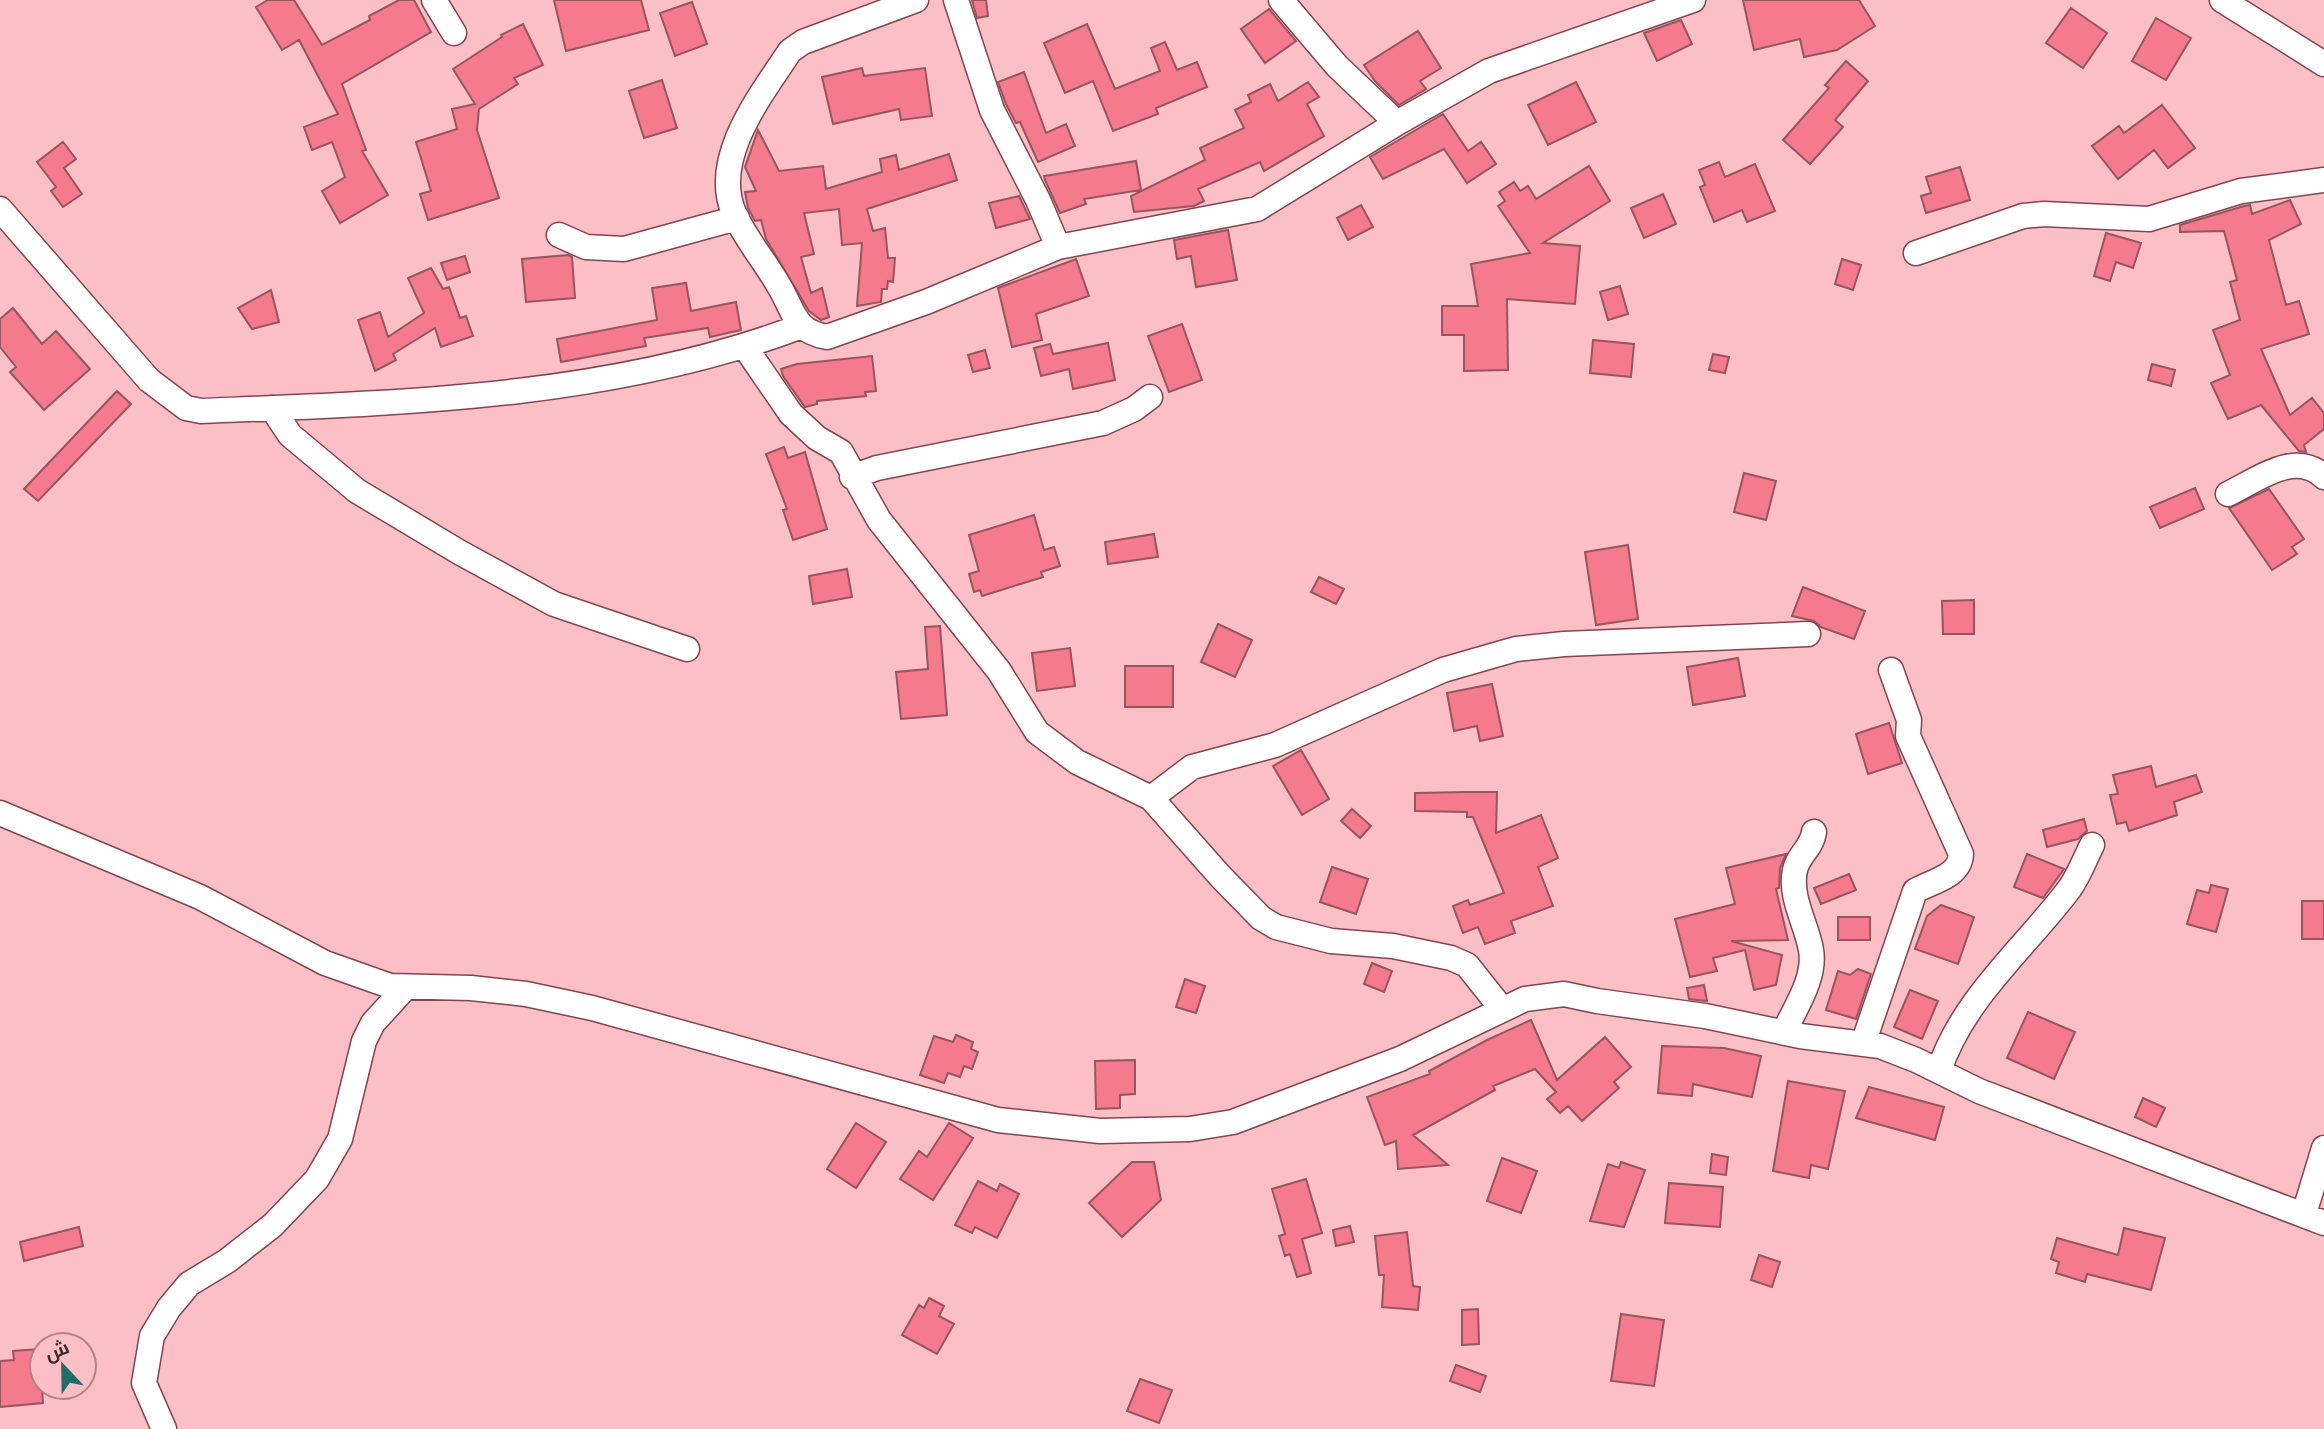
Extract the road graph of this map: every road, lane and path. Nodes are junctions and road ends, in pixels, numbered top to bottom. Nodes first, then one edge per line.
1 (434, 0) edge
2 (916, 0) edge
3 (956, 0) edge
4 (1281, 0) edge
5 (1693, 0) edge
6 (2222, 0) edge
7 (454, 33) dead end
8 (2324, 64) edge
9 (1397, 123) junction
10 (2324, 180) edge
11 (0, 209) edge
12 (737, 218) junction
13 (559, 235) dead end
14 (1058, 247) junction
15 (1916, 253) dead end
16 (799, 327) junction
17 (745, 347) junction
18 (1150, 397) dead end
19 (272, 408) junction
20 (852, 477) junction
21 (2324, 477) edge
22 (2228, 494) dead end
23 (1808, 634) dead end
24 (687, 649) dead end
25 (1891, 670) dead end
26 (1151, 798) junction
27 (0, 813) edge
28 (1814, 832) dead end
29 (2092, 845) dead end
30 (405, 988) junction
31 (1502, 1009) junction
32 (1784, 1032) junction
33 (1863, 1044) junction
34 (1939, 1071) junction
35 (2324, 1148) edge
36 (2314, 1218) edge
37 (164, 1429) edge

1 - 7 street
2 - 12 street
3 - 14 street
4 - 9 street
5 - 9 street
6 - 8 street
9 - 14 street
10 - 15 street
11 - 19 street
12 - 13 street
12 - 16 street
14 - 16 street
16 - 17 street
17 - 19 street
17 - 20 street
18 - 20 street
19 - 24 street
20 - 26 street
21 - 22 street
23 - 26 street
25 - 33 street
26 - 31 street
27 - 30 street
28 - 32 street
29 - 34 street
30 - 31 street
30 - 37 street
31 - 32 street
32 - 33 street
33 - 34 street
34 - 36 street
35 - 36 street

